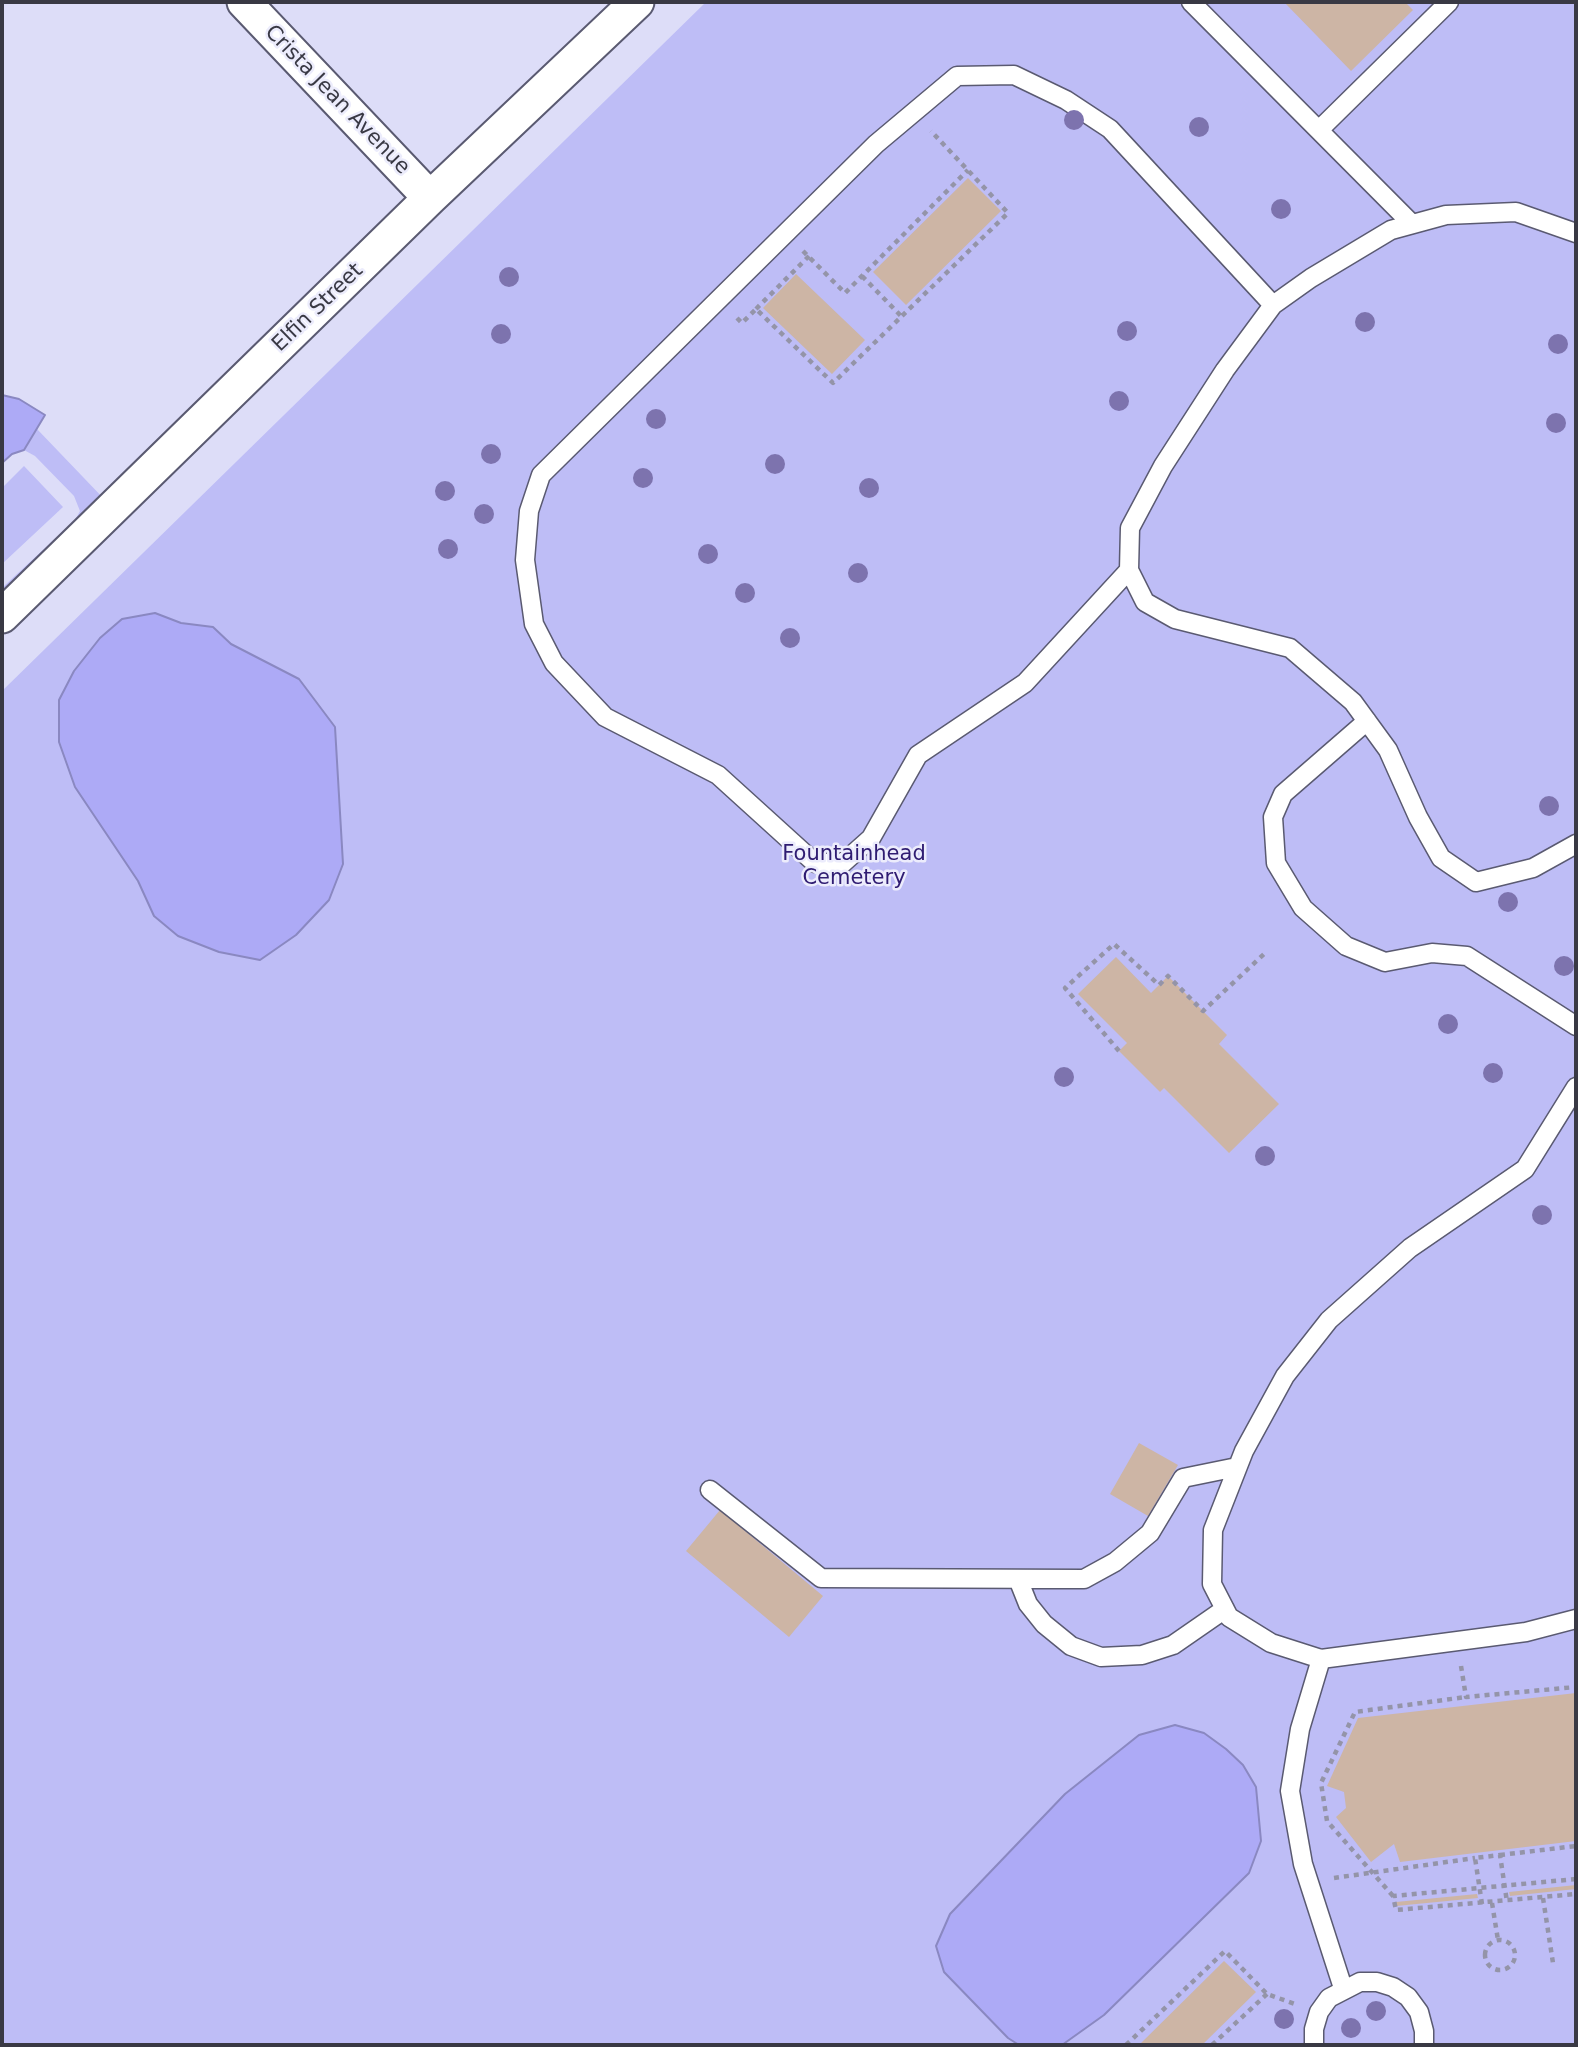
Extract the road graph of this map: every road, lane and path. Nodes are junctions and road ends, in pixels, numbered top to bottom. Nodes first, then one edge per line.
1 (244, 2) edge
2 (637, 2) edge
3 (1191, 2) edge
4 (1449, 2) edge
5 (914, 112) junction
6 (1319, 130) junction
7 (968, 170) junction
8 (430, 198) junction
9 (1412, 224) junction
10 (786, 233) junction
11 (1576, 233) edge
12 (808, 256) junction
13 (862, 276) junction
14 (719, 299) junction
15 (1273, 306) junction
16 (756, 309) junction
17 (902, 317) junction
18 (1129, 570) junction
19 (2, 616) edge
20 (1367, 721) junction
21 (1576, 844) edge
22 (1264, 954) dead end
23 (1576, 1026) edge
24 (1119, 1051) dead end
25 (1576, 1087) edge
26 (1237, 1467) junction
27 (710, 1490) dead end
28 (1018, 1578) junction
29 (1224, 1609) junction
30 (1576, 1619) edge
31 (1457, 1642) junction
32 (1321, 1659) junction
33 (1576, 1687) edge
34 (1466, 1697) junction
35 (1576, 1846) edge
36 (1500, 1855) junction
37 (1475, 1858) junction
38 (1372, 1872) junction
39 (1576, 1879) edge
40 (1309, 1882) junction
41 (1503, 1886) junction
42 (1479, 1888) junction
43 (1576, 1894) edge
44 (1393, 1896) junction
45 (1543, 1898) junction
46 (1507, 1902) junction
47 (1492, 1903) junction
48 (1482, 1904) junction
49 (1498, 1940) junction
50 (1553, 1964) dead end
51 (1343, 1988) junction
52 (1126, 2045) edge
53 (1212, 2045) edge
54 (1314, 2045) edge
55 (1423, 2045) edge

1 - 8 street, Crista Jean Avenue
2 - 8 street, Elfin Street
3 - 6 lane
4 - 6 lane
5 - 7 path
5 - 10 lane
5 - 15 lane
6 - 9 lane
7 - 13 path
7 - 17 path
8 - 19 street, Elfin Street
9 - 11 lane
9 - 15 lane
10 - 12 path
10 - 14 lane
12 - 13 path
12 - 16 path
13 - 17 path
14 - 16 path
14 - 18 lane
15 - 18 lane
16 - 17 path
18 - 20 lane
20 - 21 lane
20 - 23 lane
22 - 24 path
25 - 26 lane
26 - 28 lane
26 - 29 lane
27 - 28 lane
28 - 29 lane
29 - 32 lane
30 - 31 lane
31 - 32 lane
31 - 34 path
32 - 40 lane
33 - 34 path
34 - 38 path
35 - 36 path
36 - 37 path
36 - 41 path
37 - 38 path
37 - 42 path
38 - 40 path
38 - 44 path
39 - 41 path
40 - 51 lane
41 - 42 path
41 - 46 path
42 - 44 path
42 - 48 path
43 - 45 path
44 - 48 path
45 - 46 path
45 - 50 path
46 - 47 path
47 - 48 path
47 - 49 path
49 - 49 path
51 - 54 lane
51 - 55 lane
52 - 53 path

